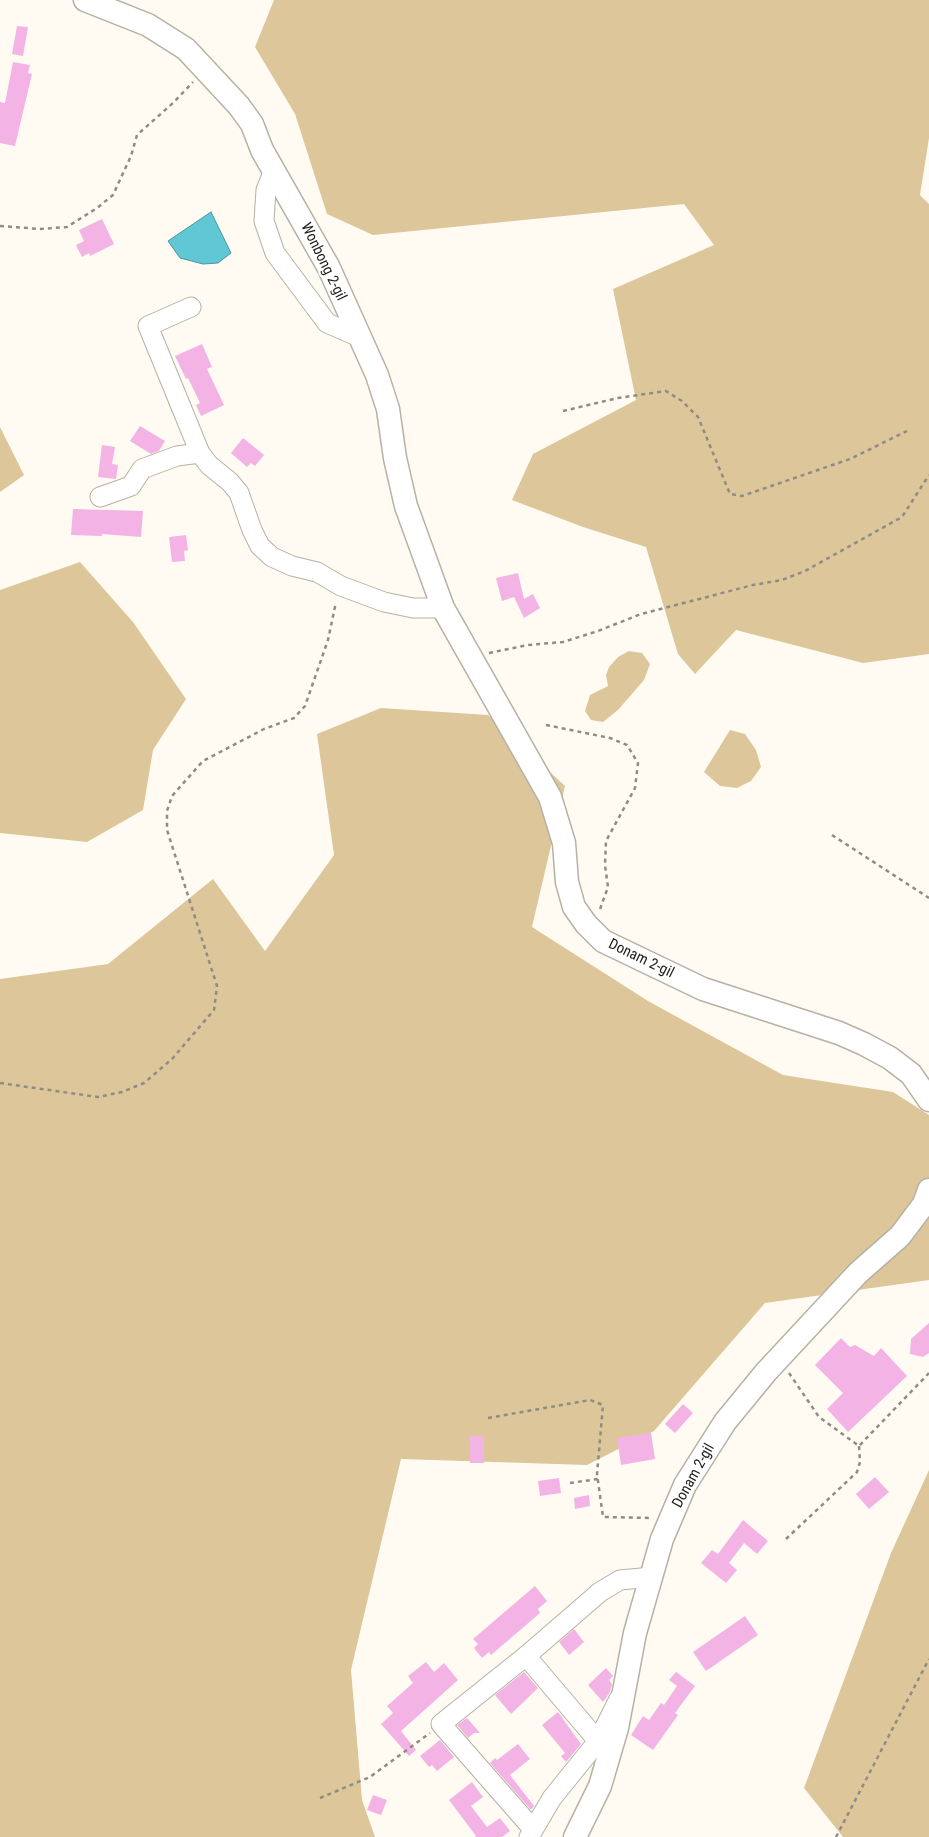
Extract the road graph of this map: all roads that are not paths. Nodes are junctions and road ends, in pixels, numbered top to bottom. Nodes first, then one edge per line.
1 (85, 0) edge
2 (274, 170) junction
3 (191, 307) dead end
4 (359, 337) junction
5 (200, 452) junction
6 (100, 498) dead end
7 (443, 608) junction
8 (929, 1100) edge
9 (929, 1190) edge
10 (652, 1577) junction
11 (526, 1656) junction
12 (624, 1692) junction
13 (598, 1741) junction
14 (531, 1833) edge
15 (574, 1837) edge

1 - 2 main road, Wonbong 2-gil
2 - 4 main road, Wonbong 2-gil
2 - 4 street
3 - 5 street
4 - 7 main road, Wonbong 2-gil
5 - 6 street
5 - 7 street
7 - 8 main road, Donam 2-gil
9 - 10 main road, Donam 2-gil
10 - 11 street
10 - 12 main road, Donam 2-gil
11 - 13 street
11 - 14 street
12 - 13 street, Donam 2-gil
12 - 15 main road
13 - 14 street, Donam 2-gil

